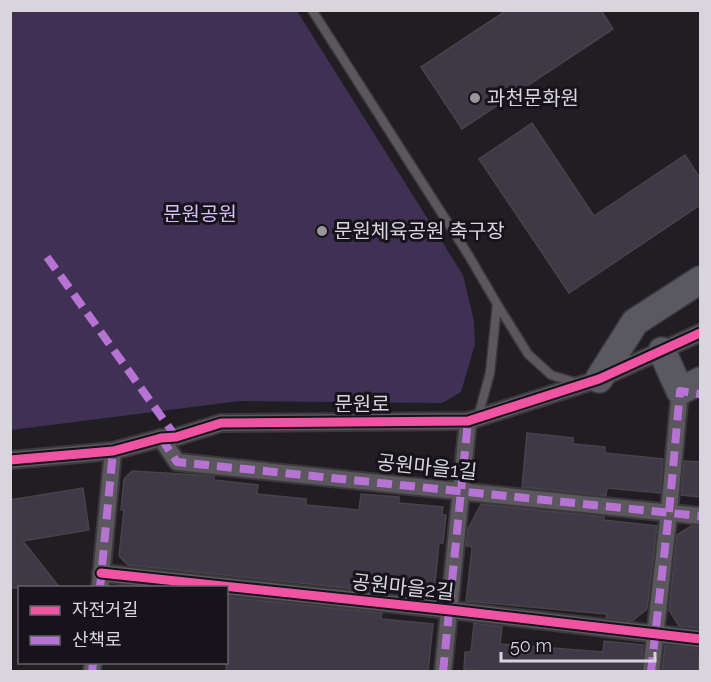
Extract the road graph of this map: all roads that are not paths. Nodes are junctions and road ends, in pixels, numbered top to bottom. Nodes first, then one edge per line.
1 (312, 10) edge
2 (700, 280) edge
3 (497, 304) junction
4 (700, 333) edge
5 (662, 351) junction
6 (590, 382) junction
7 (694, 388) edge
8 (473, 420) junction
9 (161, 438) junction
10 (113, 451) junction
11 (10, 460) edge
12 (462, 492) junction
13 (669, 512) junction
14 (700, 516) edge
15 (101, 580) edge
16 (171, 586) edge
17 (228, 591) edge
18 (450, 610) junction
19 (655, 635) junction
20 (700, 639) edge
21 (443, 672) edge
22 (651, 672) edge

1 - 3 lane
2 - 6 highway
3 - 6 lane
3 - 8 lane
4 - 5 street, 문원로
5 - 6 street, 문원로
5 - 7 highway
6 - 8 street, 문원로
7 - 13 street
8 - 9 street, 문원로
8 - 12 street
9 - 10 street, 문원로
9 - 12 street, 공원마을1길
10 - 11 street, 문원로
10 - 15 street
12 - 13 street, 공원마을1길
12 - 18 street
13 - 14 street, 공원마을1길
13 - 19 street
15 - 16 street, 공원마을2길
17 - 18 street, 공원마을2길
18 - 19 street, 공원마을2길
18 - 21 street
19 - 20 street, 공원마을2길
19 - 22 street

